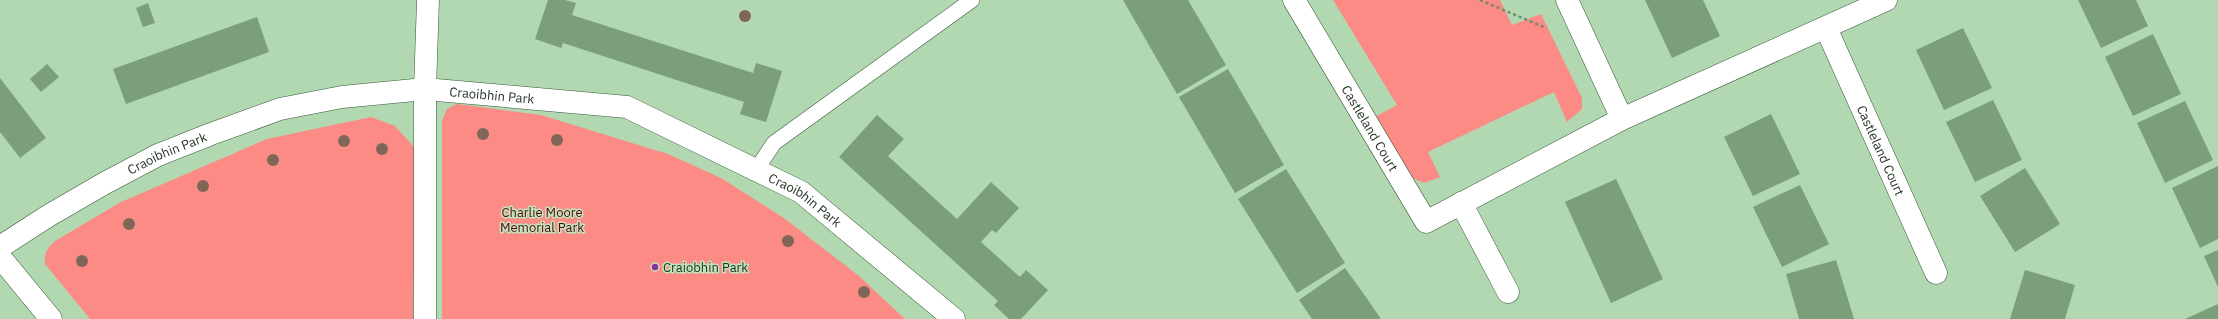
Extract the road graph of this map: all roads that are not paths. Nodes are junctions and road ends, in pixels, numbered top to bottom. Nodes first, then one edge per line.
1 (428, 0) edge
2 (972, 0) edge
3 (1294, 0) edge
4 (1567, 0) edge
5 (1886, 0) edge
6 (1826, 28) junction
7 (425, 89) junction
8 (1622, 119) junction
9 (756, 170) junction
10 (1461, 203) junction
11 (0, 247) edge
12 (0, 257) edge
13 (1936, 273) dead end
14 (1508, 292) dead end
15 (51, 319) edge
16 (425, 319) edge
17 (954, 319) edge

1 - 7 street
2 - 9 lane
3 - 10 street, Castleland Court
4 - 8 street
5 - 6 street, Castleland Court
6 - 8 street, Castleland Court
6 - 13 street, Castleland Court
7 - 9 street, Craoibhin Park
7 - 11 street, Craoibhin Park
7 - 16 street
8 - 10 street, Castleland Court
9 - 17 street, Craoibhin Park
10 - 14 street
12 - 15 street

